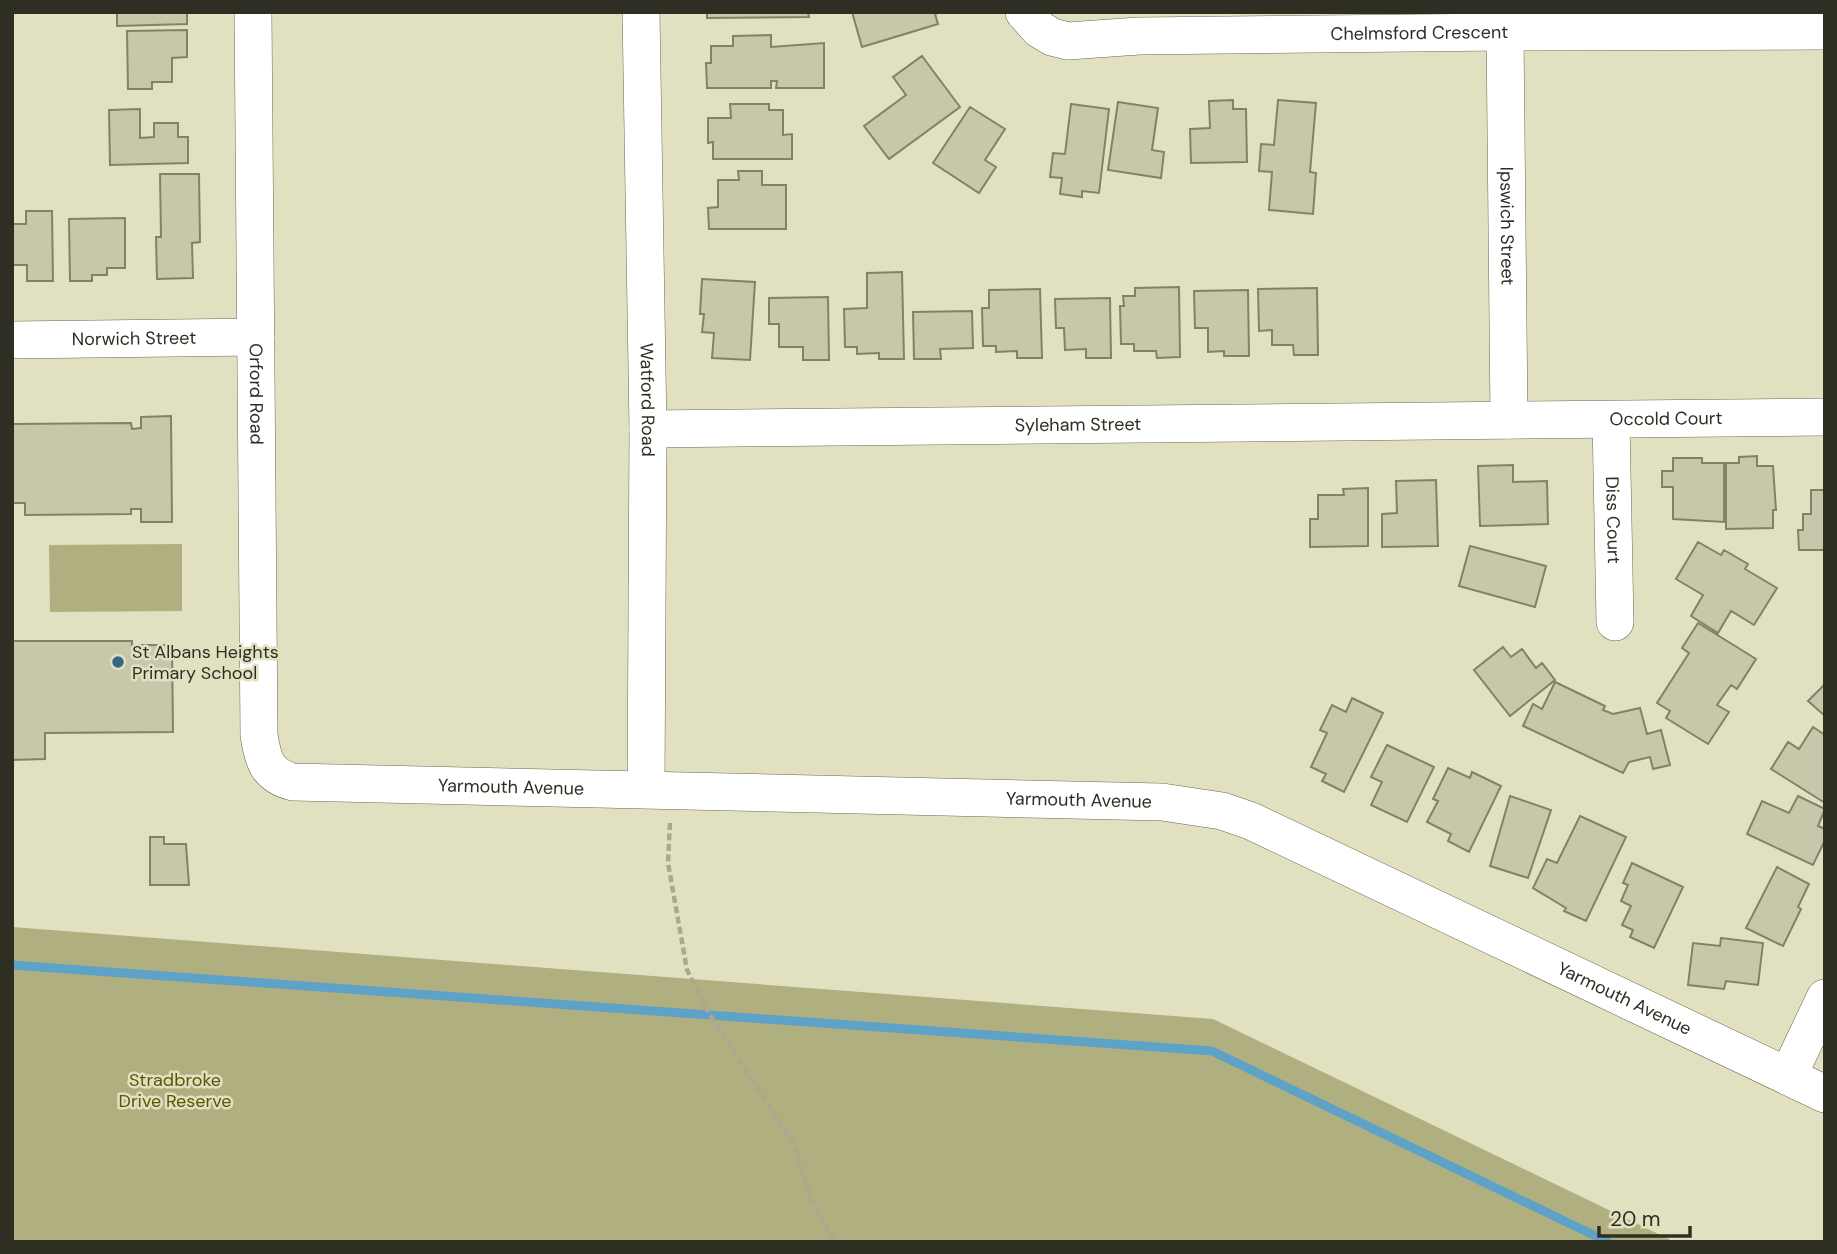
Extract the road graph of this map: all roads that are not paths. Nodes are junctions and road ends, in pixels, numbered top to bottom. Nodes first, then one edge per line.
1 (253, 12) edge
2 (641, 12) edge
3 (1024, 12) edge
4 (1825, 31) edge
5 (1505, 32) junction
6 (256, 337) junction
7 (12, 340) edge
8 (1825, 417) edge
9 (1509, 420) junction
10 (1611, 420) junction
11 (648, 429) junction
12 (1615, 622) dead end
13 (270, 771) joint
14 (646, 789) junction
15 (1825, 998) edge
16 (1787, 1076) junction
17 (1825, 1094) edge

1 - 6 street, Orford Road
2 - 11 street, Watford Road
3 - 5 street, Chelmsford Crescent
4 - 5 street, Chelmsford Crescent
5 - 9 street, Ipswich Street
6 - 7 street, Norwich Street
6 - 13 street, Orford Road
8 - 10 street, Occold Court
9 - 10 street, Occold Court
9 - 11 street, Syleham Street
10 - 12 street, Diss Court
11 - 14 street, Watford Road
13 - 14 street, Yarmouth Avenue
14 - 16 street, Yarmouth Avenue
15 - 16 street
16 - 17 street, Yarmouth Avenue

